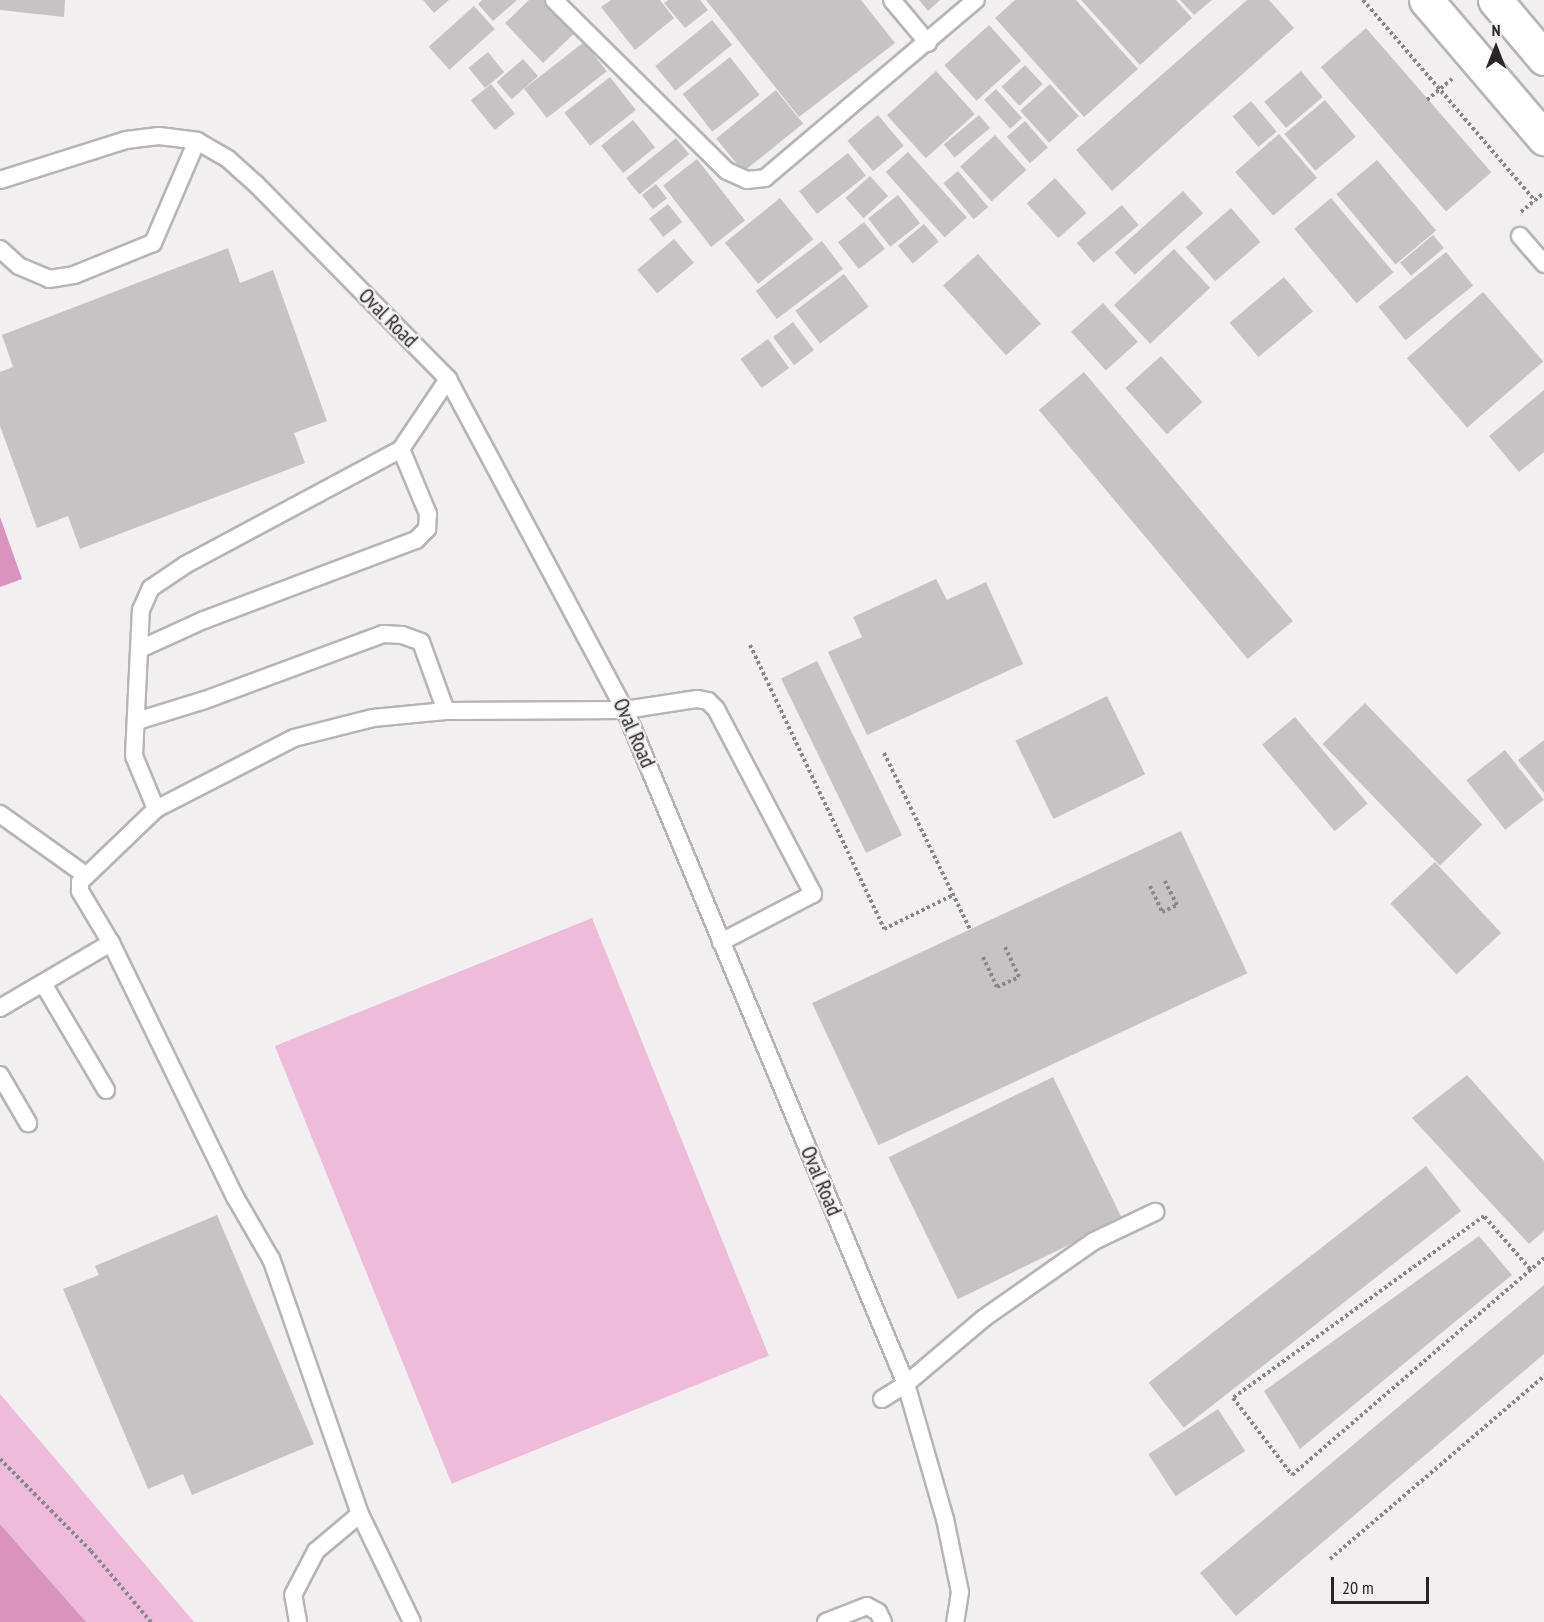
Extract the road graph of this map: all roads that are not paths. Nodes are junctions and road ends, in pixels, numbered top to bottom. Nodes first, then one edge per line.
1 (554, 0) edge
2 (892, 0) edge
3 (976, 0) edge
4 (1426, 0) edge
5 (1495, 0) edge
6 (928, 43) junction
7 (1544, 58) edge
8 (1544, 138) edge
9 (196, 141) junction
10 (0, 180) edge
11 (1520, 236) dead end
12 (0, 249) edge
13 (1544, 264) edge
14 (448, 379) junction
15 (401, 449) junction
16 (140, 650) junction
17 (625, 710) junction
18 (446, 711) junction
19 (137, 721) junction
20 (156, 808) junction
21 (0, 814) edge
22 (84, 874) junction
23 (721, 942) junction
24 (111, 943) junction
25 (44, 985) junction
26 (0, 1008) edge
27 (0, 1075) edge
28 (105, 1090) dead end
29 (28, 1123) dead end
30 (1155, 1212) dead end
31 (906, 1384) junction
32 (882, 1399) dead end
33 (360, 1514) junction
34 (298, 1622) edge
35 (412, 1622) edge
36 (826, 1622) edge
37 (883, 1622) edge
38 (955, 1622) edge

1 - 6 lane
2 - 6 lane
3 - 6 lane
4 - 8 main road
5 - 7 main road
9 - 10 lane, Oval Road
9 - 12 lane
9 - 14 lane, Oval Road
11 - 13 lane
14 - 15 lane
14 - 17 lane, Oval Road
15 - 16 lane
15 - 16 lane
16 - 19 lane
17 - 18 lane
17 - 23 lane, Oval Road
17 - 23 lane
18 - 19 lane
18 - 20 lane
19 - 20 lane
20 - 22 lane
21 - 22 lane
22 - 24 lane
23 - 31 lane, Oval Road
24 - 25 lane
24 - 33 lane
25 - 26 lane
25 - 28 lane
27 - 29 lane
30 - 31 lane
31 - 32 lane
31 - 38 lane, Oval Road
33 - 34 lane
33 - 35 lane
36 - 37 lane

